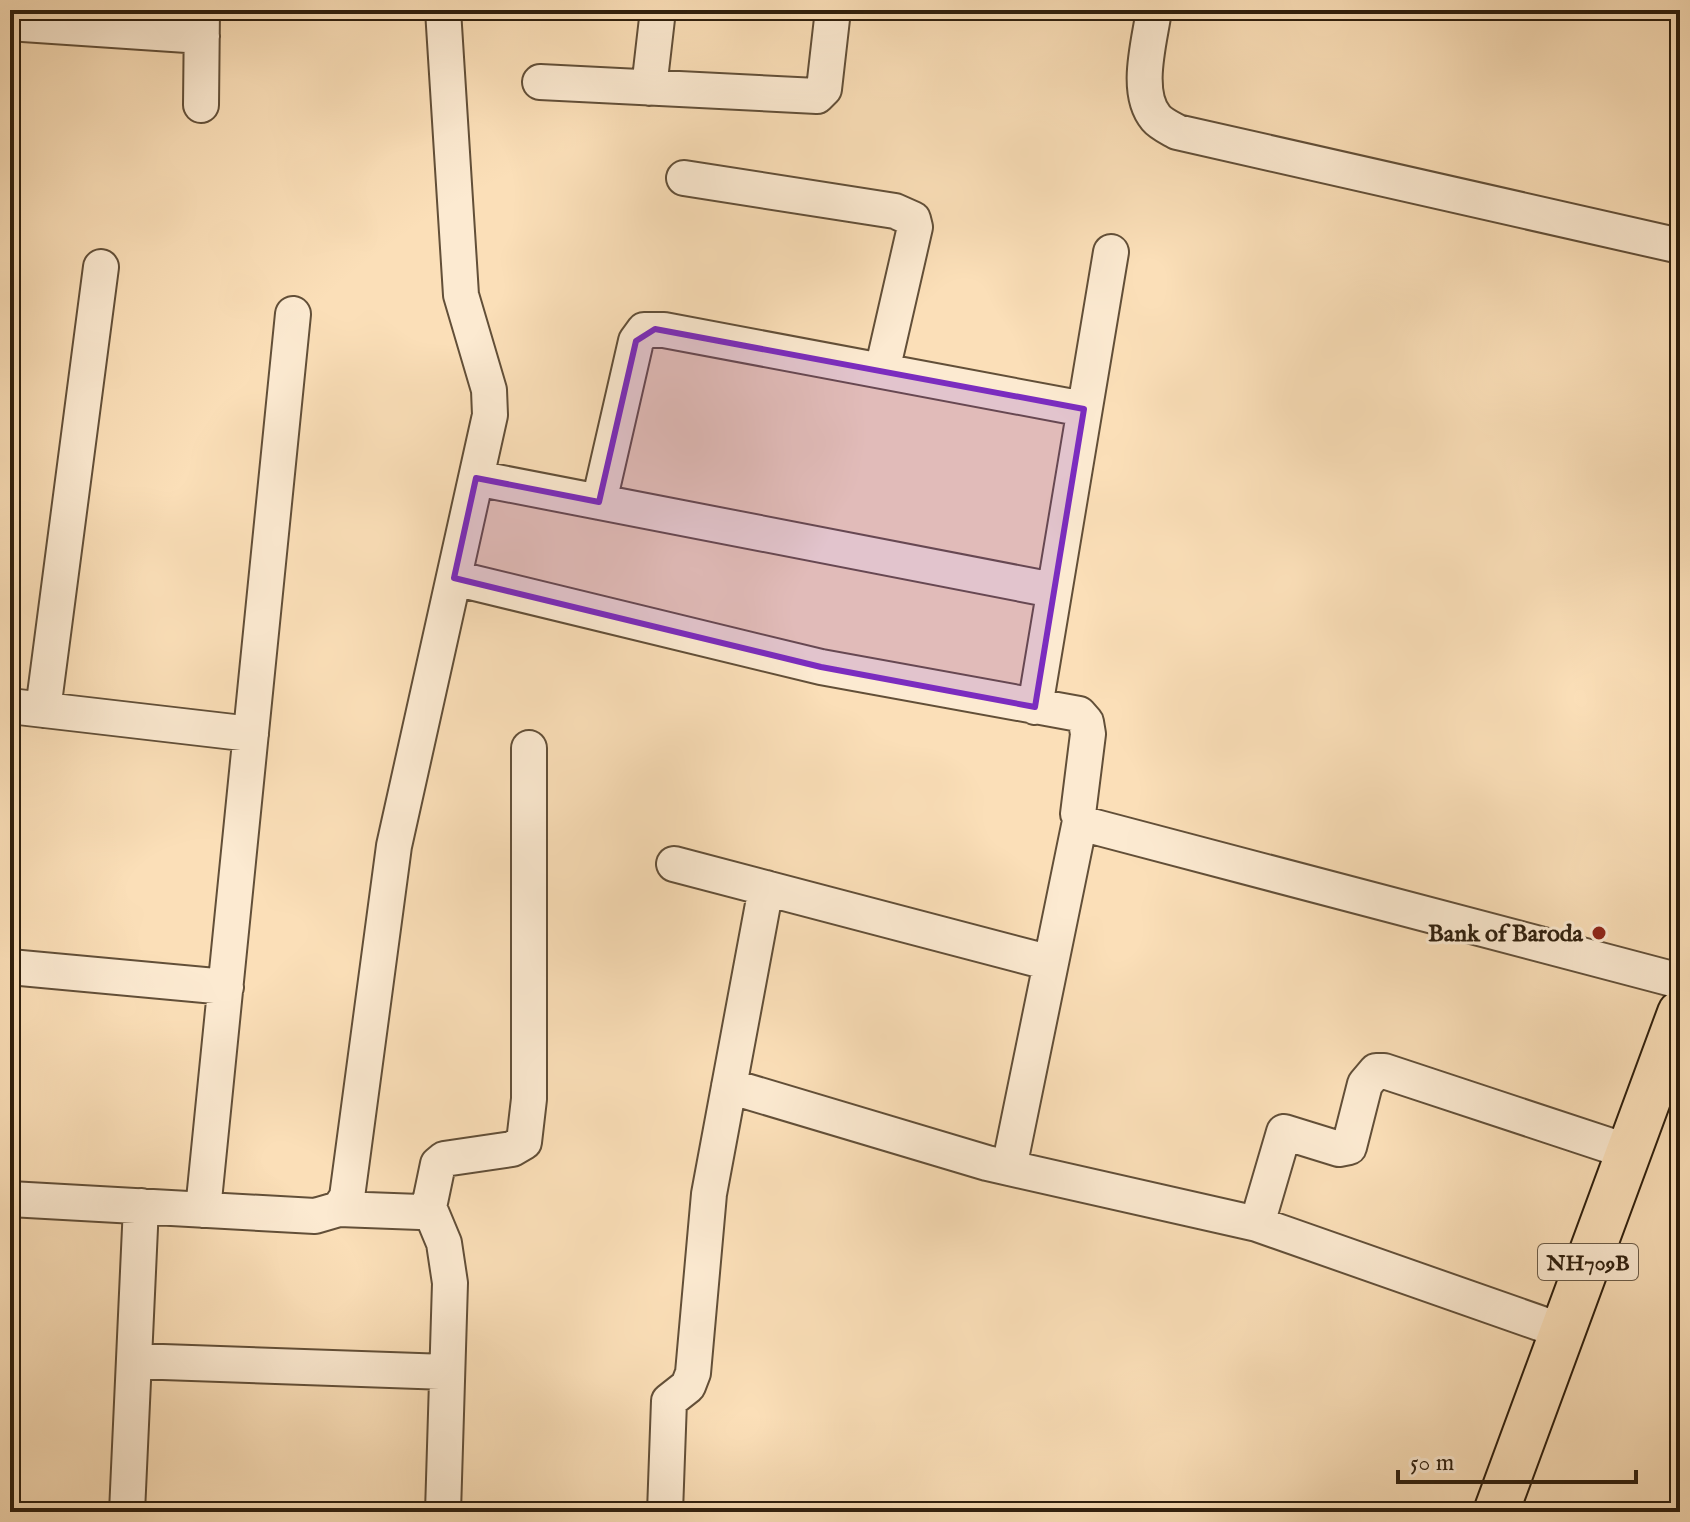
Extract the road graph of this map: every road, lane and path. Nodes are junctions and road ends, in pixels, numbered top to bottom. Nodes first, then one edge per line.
1 (443, 10) edge
2 (658, 10) edge
3 (833, 10) edge
4 (1154, 10) edge
5 (202, 23) edge
6 (23, 24) dead end
7 (540, 82) dead end
8 (649, 88) junction
9 (201, 105) dead end
10 (684, 178) dead end
11 (1680, 246) edge
12 (1111, 252) dead end
13 (101, 267) dead end
14 (293, 314) dead end
15 (882, 371) junction
16 (1084, 409) junction
17 (476, 478) junction
18 (599, 502) junction
19 (454, 578) junction
20 (1053, 590) junction
21 (1035, 707) junction
22 (26, 708) edge
23 (251, 734) junction
24 (529, 748) dead end
25 (1080, 821) junction
26 (674, 864) dead end
27 (766, 888) junction
28 (1051, 963) junction
29 (10, 967) edge
30 (1680, 981) edge
31 (226, 987) junction
32 (1680, 1013) edge
33 (729, 1086) junction
34 (1629, 1152) junction
35 (1009, 1168) junction
36 (10, 1199) edge
37 (141, 1206) junction
38 (429, 1207) junction
39 (339, 1209) junction
40 (203, 1210) junction
41 (1257, 1224) junction
42 (1562, 1331) junction
43 (134, 1361) junction
44 (447, 1372) junction
45 (127, 1512) edge
46 (443, 1512) edge
47 (665, 1512) edge
48 (1496, 1512) edge

1 - 17 street
2 - 8 street
3 - 8 street
4 - 11 street
5 - 6 street
5 - 9 street
7 - 8 street
10 - 15 street
12 - 16 street
13 - 22 street
14 - 23 street
15 - 16 street
15 - 18 street
16 - 20 street
17 - 18 street
17 - 19 street
18 - 20 street
19 - 21 street
19 - 39 street
20 - 21 street
21 - 25 street
22 - 23 street
23 - 31 street
24 - 38 street
25 - 28 street
25 - 30 street
26 - 27 street
27 - 28 street
27 - 33 street
28 - 35 street
29 - 31 street
31 - 40 street
32 - 34 highway, NH709B
33 - 35 street
33 - 47 street
34 - 41 street
34 - 42 highway, NH709B
35 - 41 street
36 - 37 street
37 - 40 street
37 - 43 street
38 - 39 street
38 - 44 street
39 - 40 street
41 - 42 street
42 - 48 highway, NH709B
43 - 44 street
43 - 45 street
44 - 46 street

